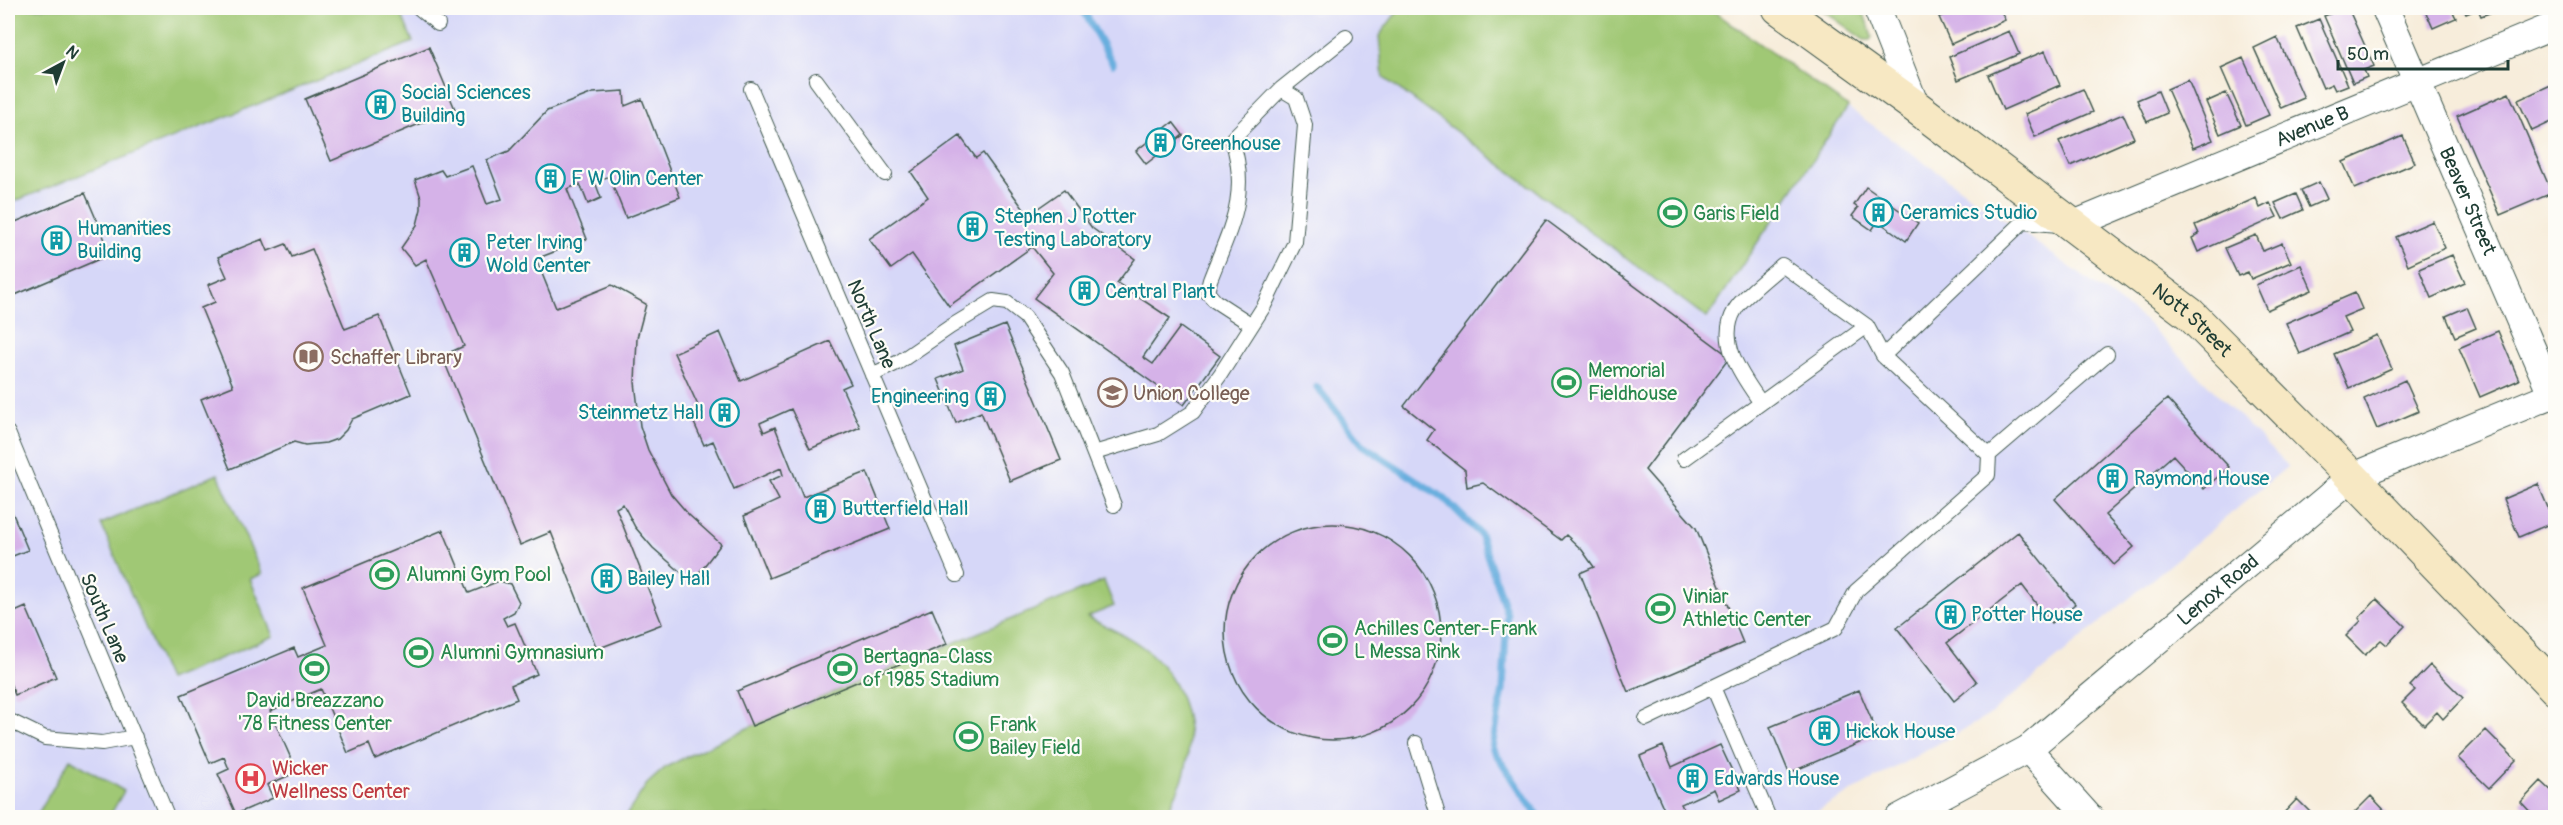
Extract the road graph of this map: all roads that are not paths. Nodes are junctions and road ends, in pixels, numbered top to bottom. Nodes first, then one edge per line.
1 (419, 8) edge
2 (1779, 8) edge
3 (1877, 8) edge
4 (2385, 8) edge
5 (438, 24) dead end
6 (2556, 25) edge
7 (1346, 37) dead end
8 (816, 80) dead end
9 (2418, 82) junction
10 (752, 89) dead end
11 (1281, 89) junction
12 (1916, 107) junction
13 (885, 174) dead end
14 (2070, 226) junction
15 (1252, 325) junction
16 (1868, 326) junction
17 (2107, 354) dead end
18 (1883, 356) junction
19 (872, 375) junction
20 (2554, 394) edge
21 (1761, 403) junction
22 (8, 433) edge
23 (1094, 453) junction
24 (1989, 455) junction
25 (1684, 459) dead end
26 (2352, 477) junction
27 (1114, 505) dead end
28 (957, 575) dead end
29 (1713, 687) junction
30 (2556, 689) edge
31 (1646, 719) dead end
32 (8, 720) edge
33 (135, 737) junction
34 (1416, 743) dead end
35 (2028, 749) junction
36 (168, 818) edge
37 (1439, 818) edge
38 (1769, 818) edge
39 (1899, 818) edge
40 (2090, 818) edge

1 - 5 lane
2 - 12 main road, Nott Street
3 - 12 street
4 - 9 street, Beaver Street
6 - 9 street, Avenue B
7 - 11 lane
8 - 13 lane
9 - 14 street, Avenue B
9 - 20 street, Beaver Street
10 - 19 lane, North Lane
11 - 15 lane
11 - 15 lane
12 - 14 main road, Nott Street
14 - 18 lane
14 - 26 main road, Nott Street
15 - 23 lane
16 - 18 lane
16 - 21 lane
16 - 21 lane
17 - 24 lane
18 - 24 lane
19 - 23 lane
19 - 28 lane, North Lane
20 - 26 street, Lenox Road
21 - 25 lane
22 - 33 lane, South Lane
23 - 27 lane
24 - 29 lane
26 - 30 main road, Nott Street
26 - 35 street, Lenox Road
29 - 31 lane
29 - 38 lane
32 - 33 lane
33 - 36 lane, South Lane
34 - 37 lane
35 - 39 street, Lenox Road
35 - 40 street

